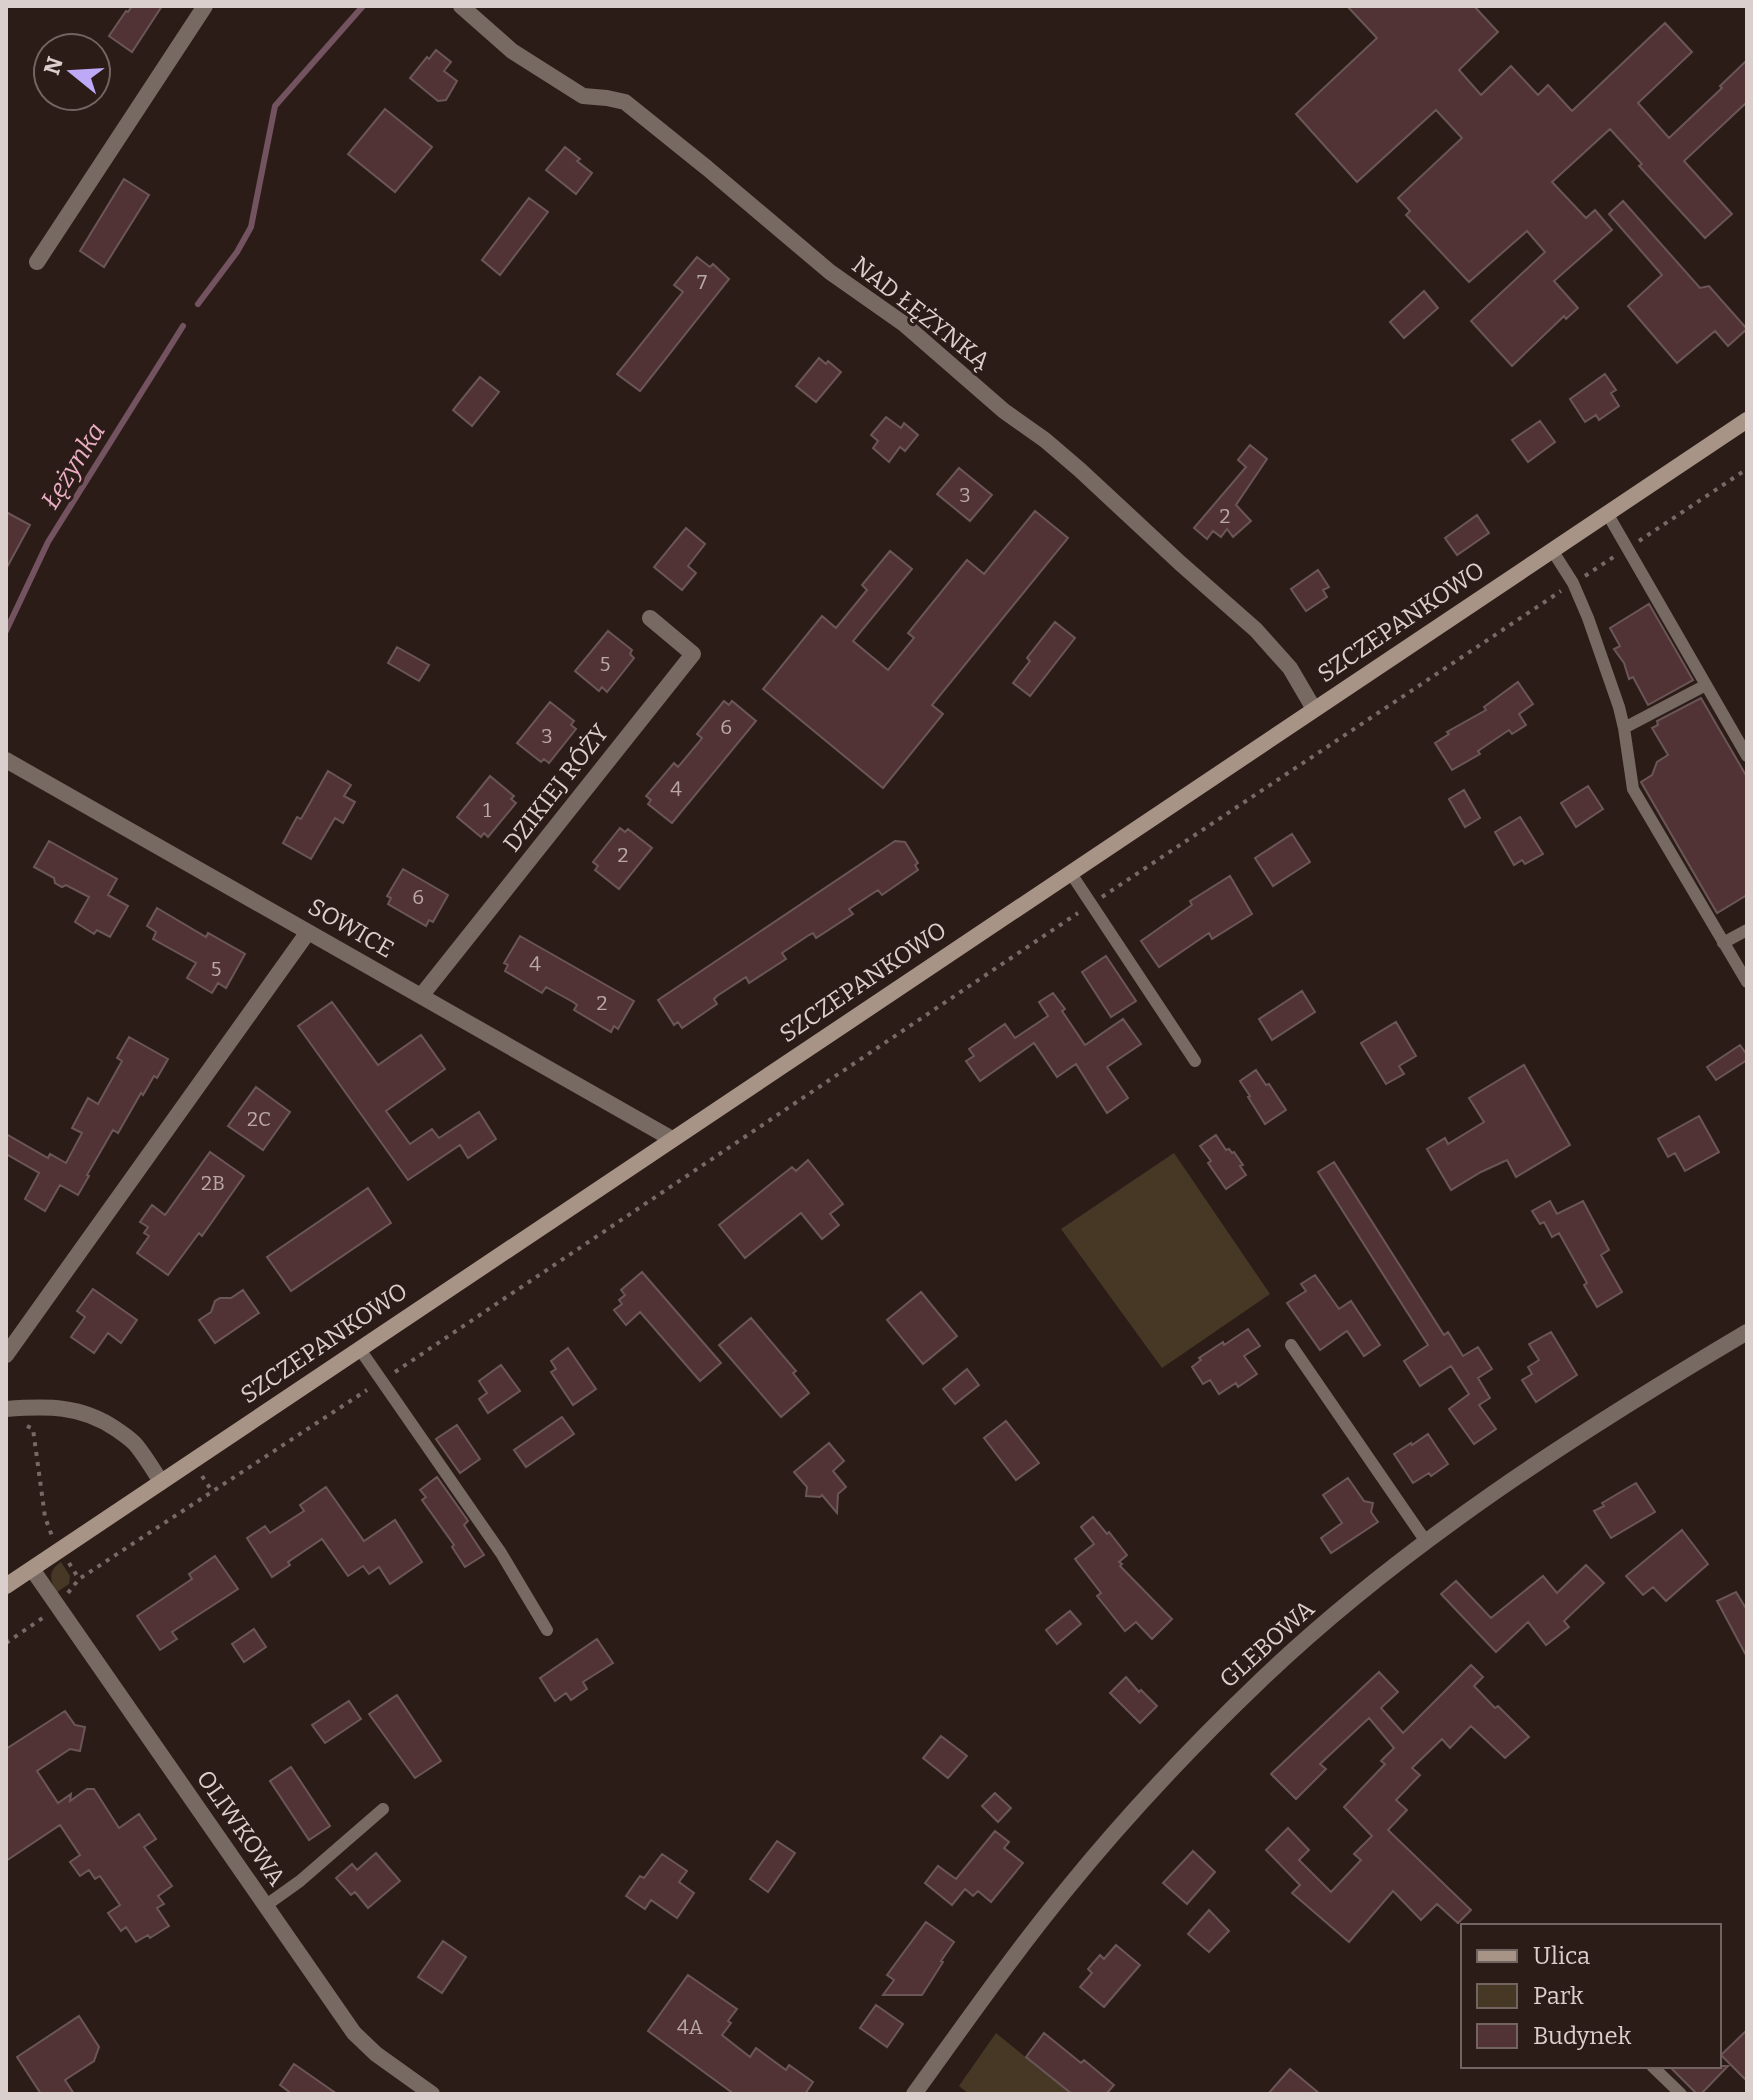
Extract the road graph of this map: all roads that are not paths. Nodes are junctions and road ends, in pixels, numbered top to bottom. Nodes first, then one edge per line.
1 (205, 6) edge
2 (461, 6) edge
3 (37, 262) dead end
4 (1747, 420) edge
5 (1607, 513) junction
6 (1552, 550) junction
7 (650, 618) dead end
8 (1706, 685) junction
9 (1314, 709) junction
10 (1624, 728) junction
11 (1747, 756) edge
12 (6, 760) edge
13 (1070, 872) junction
14 (1747, 930) edge
15 (308, 932) junction
16 (1723, 943) junction
17 (1747, 982) edge
18 (421, 996) junction
19 (1195, 1061) dead end
20 (672, 1139) junction
21 (1747, 1332) edge
22 (1291, 1345) dead end
23 (359, 1348) junction
24 (6, 1355) edge
25 (6, 1409) edge
26 (161, 1482) junction
27 (1427, 1543) junction
28 (32, 1569) junction
29 (6, 1586) edge
30 (547, 1630) dead end
31 (383, 1809) dead end
32 (265, 1906) junction
33 (1654, 2068) edge
34 (432, 2094) edge
35 (914, 2094) edge
36 (1681, 2094) edge

1 - 3 street
2 - 9 street, NAD ŁĘŻYNKĄ
4 - 5 street, SZCZEPANKOWO
5 - 6 street, SZCZEPANKOWO
5 - 8 lane
6 - 9 street, SZCZEPANKOWO
6 - 10 lane
7 - 18 street, DZIKIEJ RÓŻY
8 - 10 lane
8 - 11 lane
9 - 13 street, SZCZEPANKOWO
10 - 16 lane
12 - 15 street, SOWICE
13 - 19 lane
13 - 20 street, SZCZEPANKOWO
14 - 16 lane
15 - 18 street, SOWICE
15 - 24 street
16 - 17 lane
18 - 20 street, SOWICE
20 - 23 street, SZCZEPANKOWO
21 - 27 street, GLEBOWA
22 - 27 lane
23 - 26 street, SZCZEPANKOWO
23 - 30 lane
25 - 26 street
26 - 28 street, SZCZEPANKOWO
27 - 35 street, GLEBOWA
28 - 29 street, SZCZEPANKOWO
28 - 32 street, OLIWKOWA
31 - 32 lane
32 - 34 street, OLIWKOWA
33 - 36 lane

